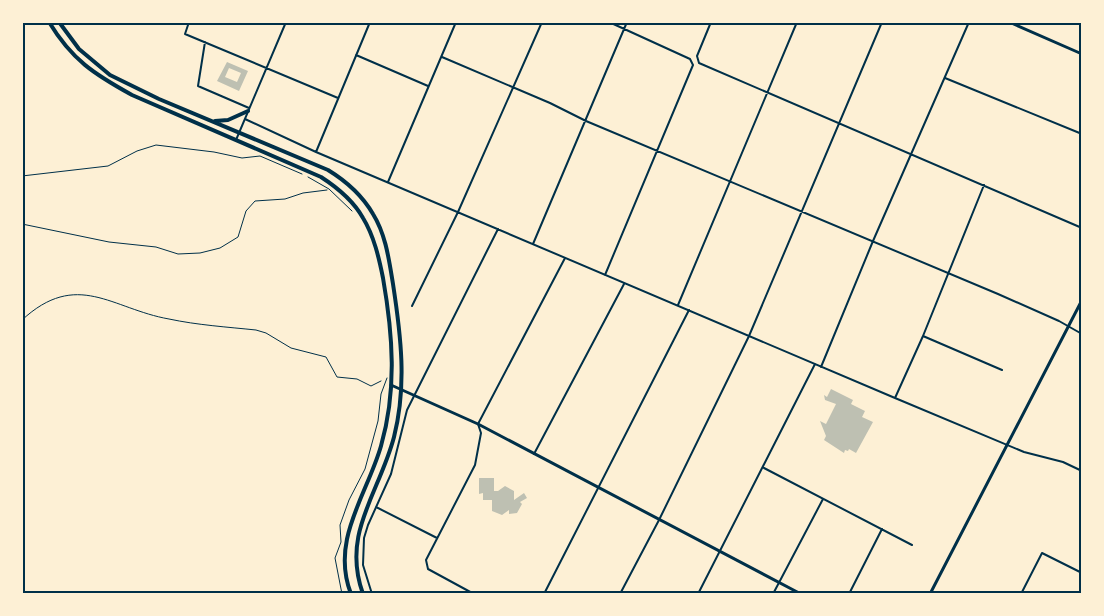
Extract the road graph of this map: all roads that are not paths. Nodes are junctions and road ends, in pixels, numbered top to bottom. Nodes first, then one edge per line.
1 (49, 22) edge
2 (59, 22) edge
3 (189, 22) edge
4 (286, 22) edge
5 (370, 22) edge
6 (456, 22) edge
7 (542, 22) edge
8 (609, 22) edge
9 (627, 22) edge
10 (711, 22) edge
11 (797, 22) edge
12 (882, 22) edge
13 (969, 22) edge
14 (1009, 22) edge
15 (624, 29) junction
16 (205, 42) junction
17 (1082, 54) edge
18 (356, 55) junction
19 (442, 57) junction
20 (266, 69) junction
21 (945, 78) junction
22 (428, 86) junction
23 (513, 87) junction
24 (766, 92) junction
25 (338, 98) junction
26 (249, 109) junction
27 (245, 119) junction
28 (214, 121) junction
29 (586, 121) junction
30 (839, 123) junction
31 (240, 132) junction
32 (1082, 134) edge
33 (236, 140) junction
34 (657, 151) junction
35 (316, 152) junction
36 (912, 154) junction
37 (729, 181) junction
38 (388, 182) junction
39 (984, 185) junction
40 (459, 212) junction
41 (801, 212) junction
42 (1082, 228) edge
43 (498, 229) junction
44 (873, 242) junction
45 (533, 244) junction
46 (565, 258) junction
47 (948, 273) junction
48 (605, 275) junction
49 (624, 283) junction
50 (1082, 300) edge
51 (412, 306) dead end
52 (678, 306) junction
53 (689, 310) junction
54 (1068, 327) junction
55 (1082, 334) edge
56 (749, 336) junction
57 (923, 336) junction
58 (815, 364) junction
59 (821, 367) junction
60 (1002, 370) dead end
61 (391, 385) junction
62 (402, 390) junction
63 (415, 395) junction
64 (895, 398) junction
65 (478, 424) junction
66 (1007, 444) junction
67 (534, 454) junction
68 (764, 468) junction
69 (1082, 471) edge
70 (598, 488) junction
71 (823, 499) junction
72 (376, 507) junction
73 (659, 520) junction
74 (882, 529) junction
75 (436, 538) junction
76 (912, 545) dead end
77 (720, 551) junction
78 (1082, 573) edge
79 (779, 582) junction
80 (351, 594) edge
81 (363, 594) edge
82 (372, 594) edge
83 (474, 594) edge
84 (544, 594) edge
85 (620, 594) edge
86 (698, 594) edge
87 (773, 594) edge
88 (801, 594) edge
89 (849, 594) edge
90 (930, 594) edge
91 (1021, 594) edge

1 - 33 main road
2 - 28 main road
3 - 16 street
4 - 20 street
5 - 18 street
6 - 19 street
7 - 23 street
8 - 15 street
9 - 15 street
10 - 24 street
11 - 24 street
12 - 30 street
13 - 21 street
14 - 17 street
15 - 29 street
15 - 34 street
16 - 20 street
16 - 26 street
18 - 22 street
18 - 25 street
19 - 22 street
19 - 23 street
20 - 25 street
20 - 26 street
21 - 32 street
21 - 36 street
22 - 38 street
23 - 29 street
23 - 40 street
24 - 30 street
24 - 37 street
25 - 35 street
26 - 27 street
26 - 28 main road
27 - 31 street
27 - 35 street
28 - 31 main road
29 - 34 street
29 - 45 street
30 - 36 street
30 - 41 street
31 - 33 street
31 - 62 main road
33 - 61 main road
34 - 37 street
34 - 48 street
35 - 38 street
36 - 39 street
36 - 44 street
37 - 41 street
37 - 52 street
38 - 40 street
39 - 42 street
39 - 47 street
40 - 43 street
40 - 51 street
41 - 44 street
41 - 56 street
43 - 45 street
43 - 63 street
44 - 47 street
44 - 59 street
45 - 46 street
46 - 48 street
46 - 65 street
47 - 54 street
47 - 57 street
48 - 49 street
49 - 52 street
49 - 67 street
50 - 54 street
52 - 53 street
53 - 56 street
53 - 70 street
54 - 55 street
54 - 66 street
56 - 58 street
56 - 73 street
57 - 60 street
57 - 64 street
58 - 59 street
58 - 68 street
59 - 64 street
61 - 62 street
61 - 80 main road
62 - 63 street
62 - 81 main road
63 - 65 street
63 - 72 street
64 - 66 street
65 - 67 street
65 - 75 street
66 - 69 street
66 - 90 street
67 - 70 street
68 - 71 street
68 - 77 street
70 - 73 street
70 - 84 street
71 - 74 street
71 - 79 street
72 - 75 street
72 - 82 street
73 - 77 street
73 - 85 street
74 - 76 street
74 - 89 street
75 - 83 street
77 - 79 street
77 - 86 street
78 - 91 street
79 - 87 street
79 - 88 street

